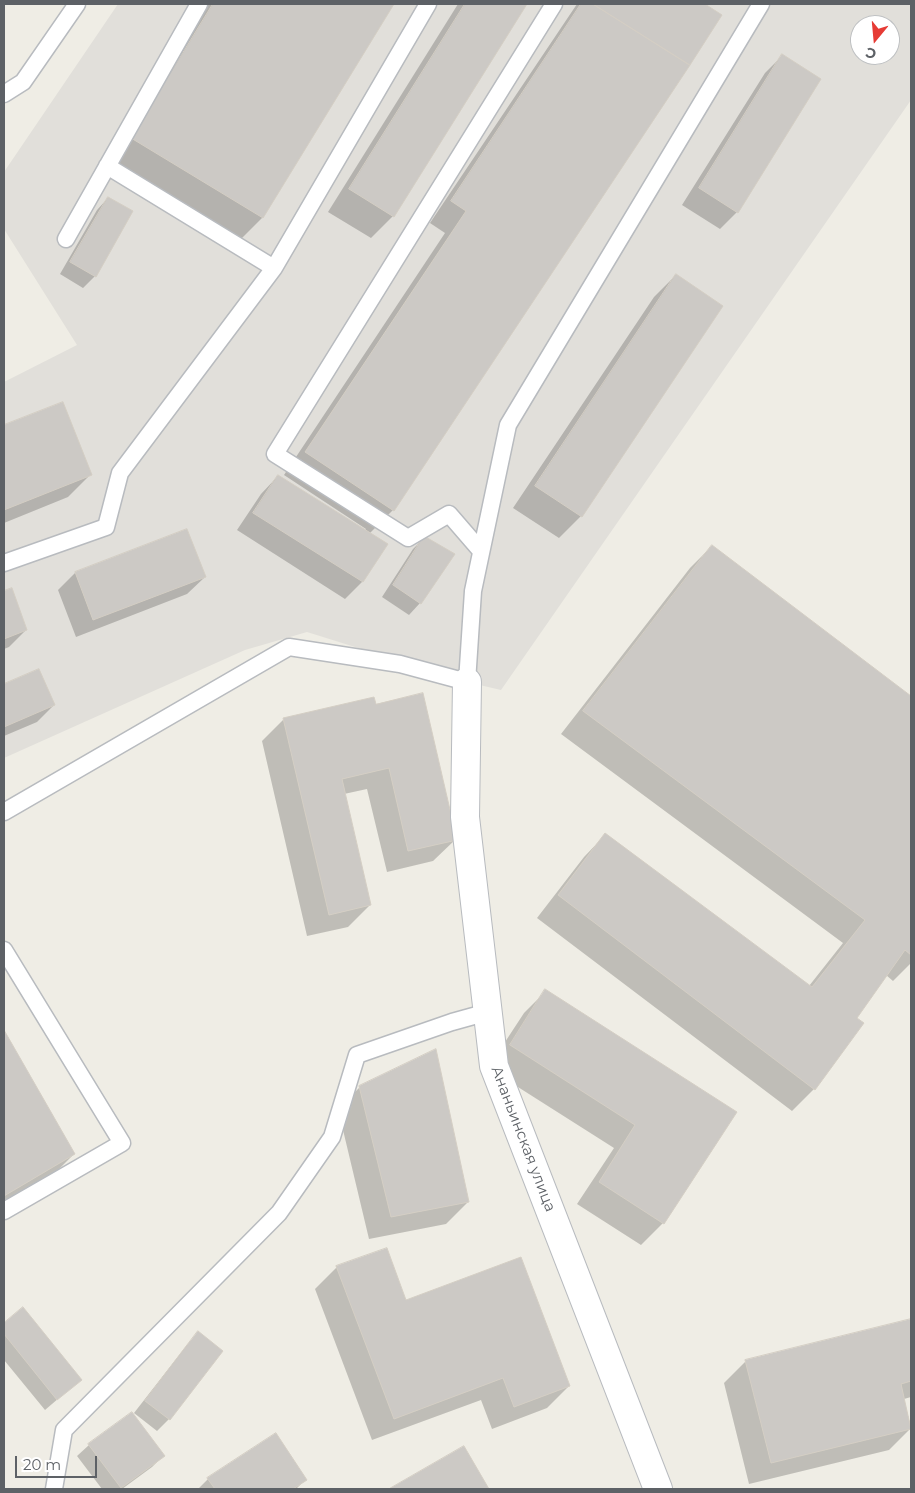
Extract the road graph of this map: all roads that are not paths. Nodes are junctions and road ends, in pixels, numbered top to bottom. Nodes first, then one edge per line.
1 (78, 4) edge
2 (199, 4) edge
3 (428, 4) edge
4 (554, 4) edge
5 (761, 4) edge
6 (4, 94) edge
7 (107, 166) junction
8 (66, 239) dead end
9 (274, 268) junction
10 (481, 551) junction
11 (4, 563) edge
12 (467, 682) junction
13 (4, 812) edge
14 (4, 950) edge
15 (488, 1012) junction
16 (4, 1211) edge
17 (54, 1489) edge
18 (658, 1489) edge

1 - 6 lane
2 - 7 lane
3 - 9 lane
4 - 10 lane
5 - 10 lane
7 - 8 lane
7 - 9 lane
9 - 11 lane
10 - 12 lane
12 - 13 lane
12 - 15 street, Ананьинская улица
14 - 16 lane
15 - 17 lane
15 - 18 street, Ананьинская улица

